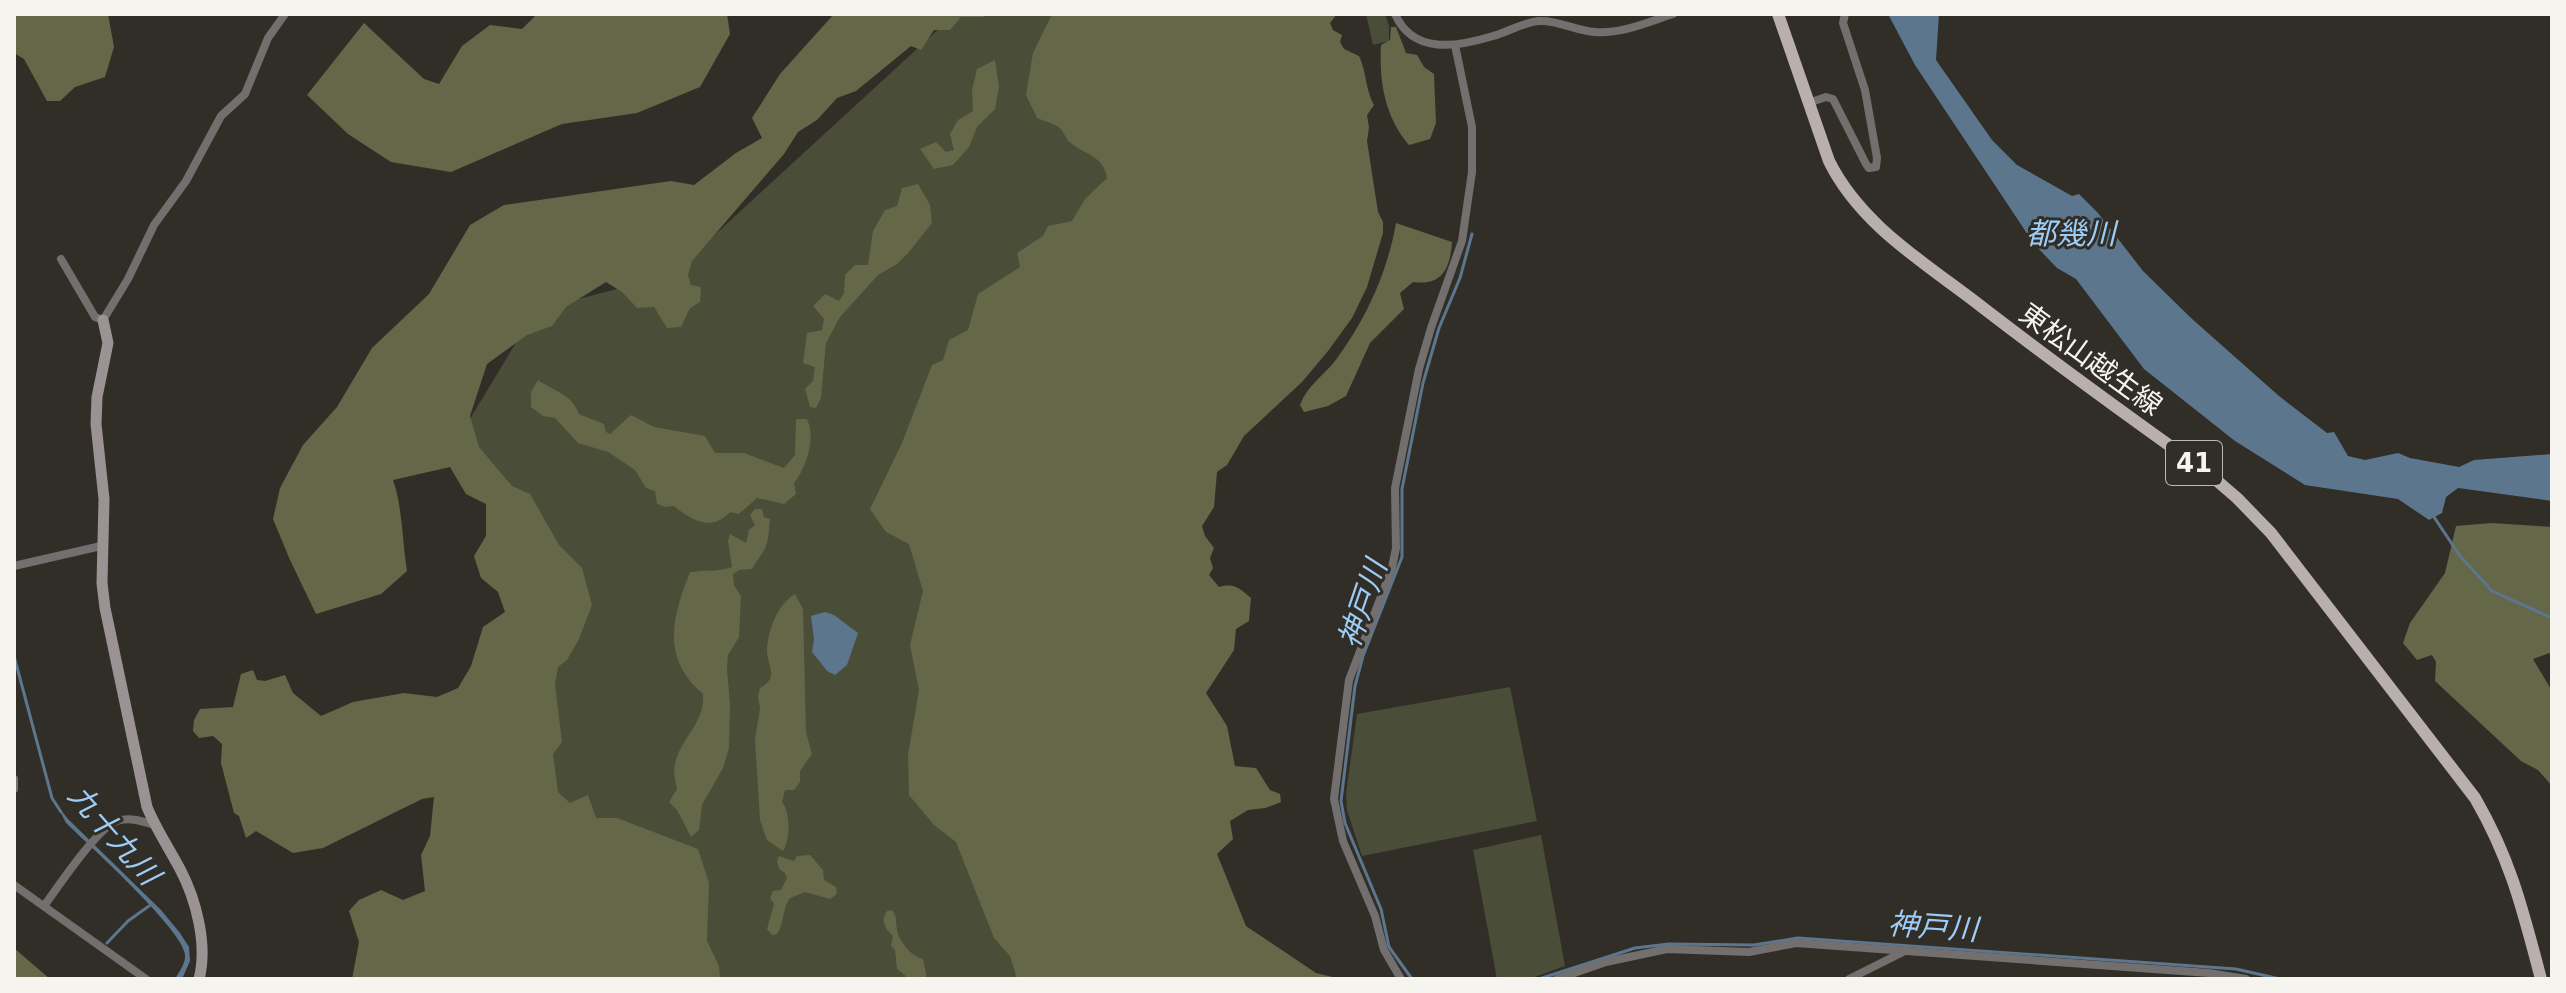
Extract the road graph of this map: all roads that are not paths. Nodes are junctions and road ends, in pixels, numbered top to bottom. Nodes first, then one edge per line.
1 (285, 14) edge
2 (1395, 14) edge
3 (1673, 14) edge
4 (1778, 14) edge
5 (1845, 14) edge
6 (1455, 45) junction
7 (1808, 103) junction
8 (61, 259) dead end
9 (103, 320) junction
10 (101, 546) junction
11 (14, 566) edge
12 (14, 779) edge
13 (14, 789) edge
14 (154, 825) junction
15 (14, 885) edge
16 (44, 906) junction
17 (1908, 950) junction
18 (146, 979) edge
19 (199, 979) edge
20 (1401, 979) edge
21 (1557, 979) edge
22 (1849, 979) edge
23 (2246, 979) edge
24 (2541, 979) edge

1 - 9 street
2 - 6 street
3 - 6 street
4 - 7 main road, 東松山越生線 / 41
5 - 7 street
6 - 20 street
7 - 24 main road, 東松山越生線 / 41
8 - 9 street
9 - 10 street
10 - 11 street
10 - 14 street
12 - 13 street
14 - 16 street
14 - 19 street
15 - 16 street
16 - 18 street
17 - 21 street
17 - 22 street
17 - 23 street

